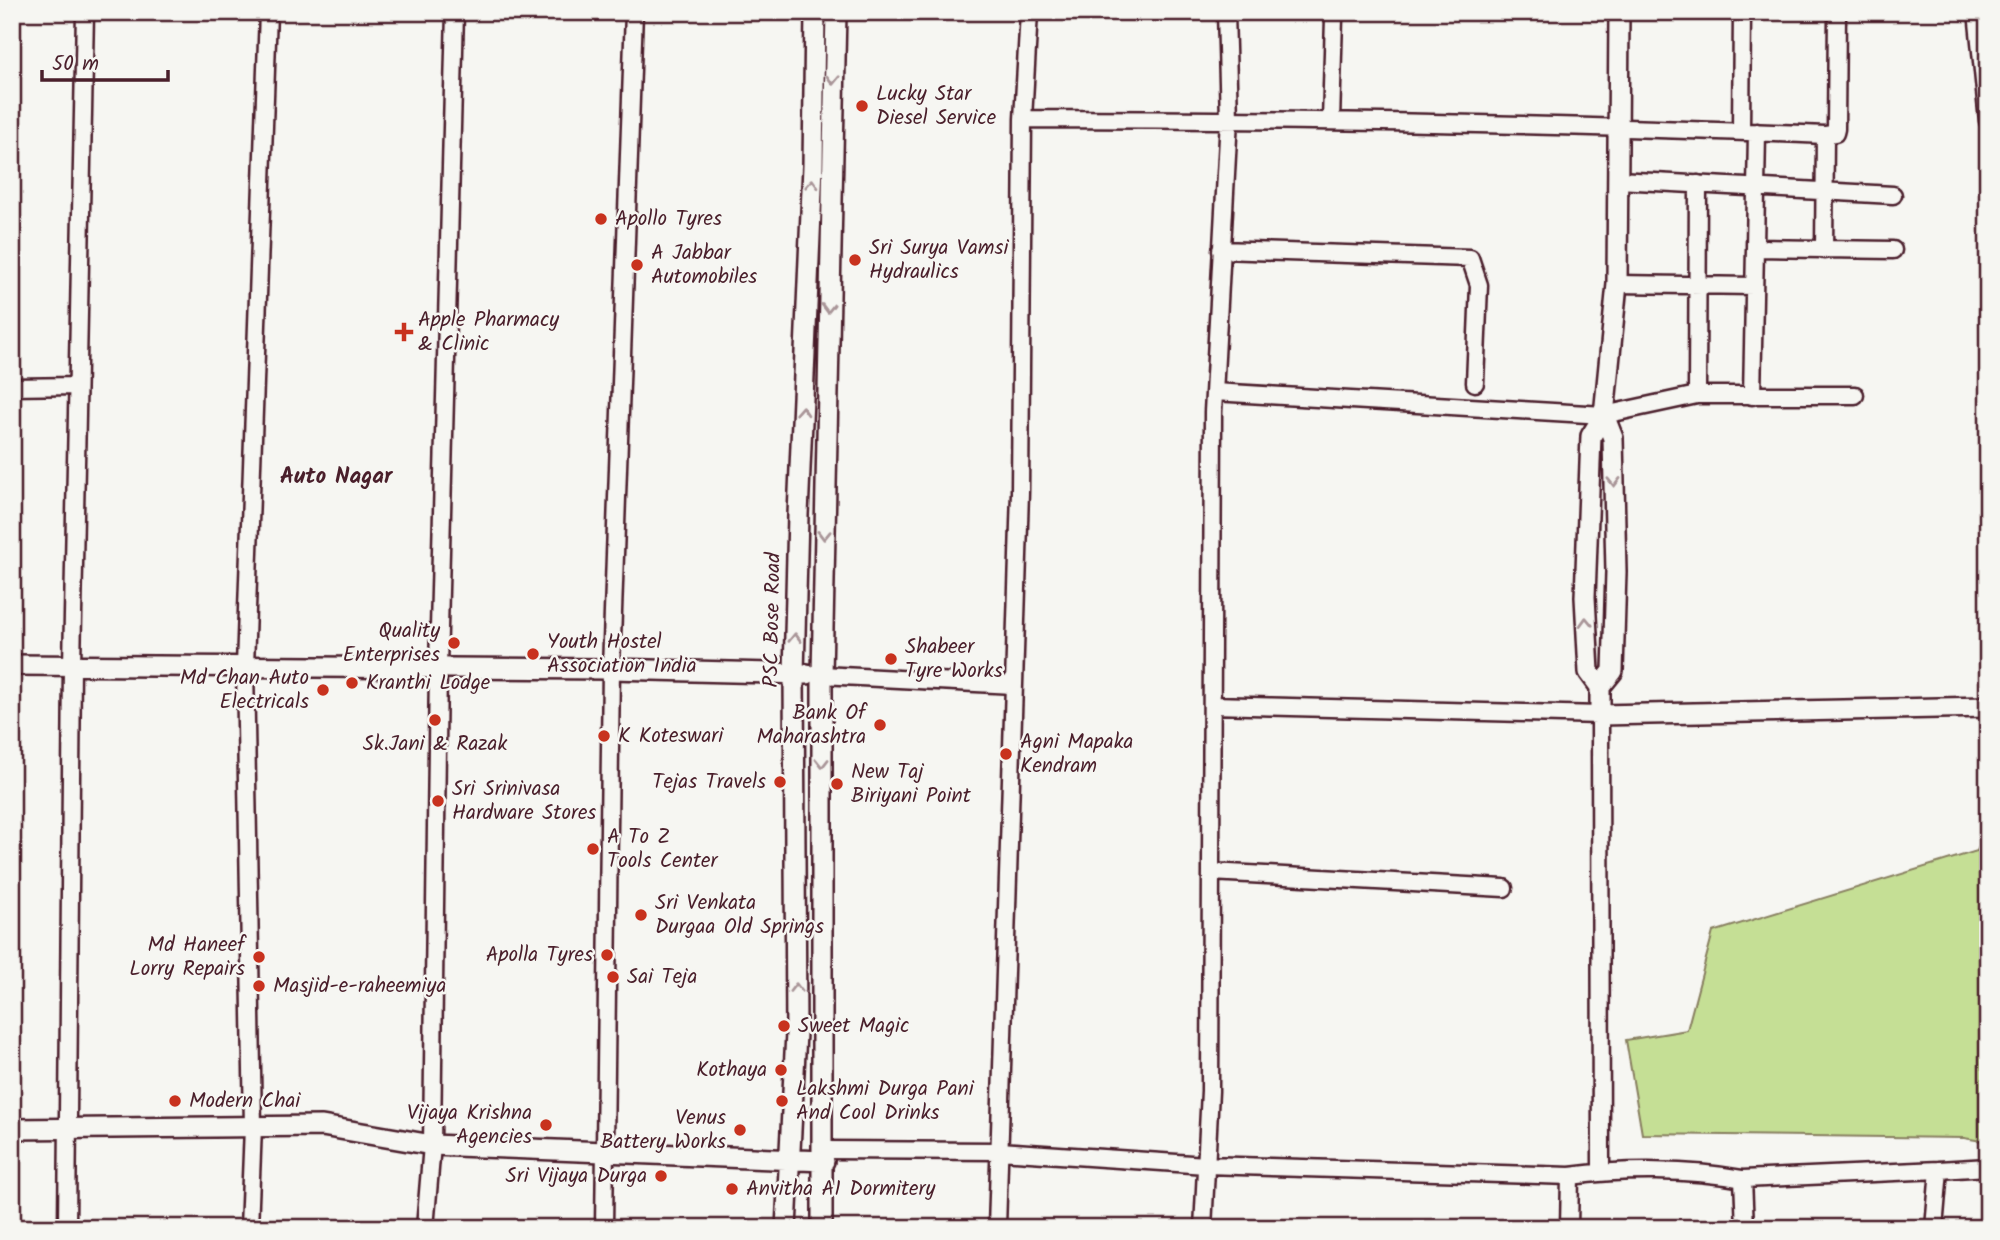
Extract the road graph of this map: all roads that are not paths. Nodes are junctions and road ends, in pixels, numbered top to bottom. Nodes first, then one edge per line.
1 (85, 12) edge
2 (268, 12) edge
3 (455, 12) edge
4 (634, 12) edge
5 (815, 12) edge
6 (836, 12) edge
7 (1029, 12) edge
8 (1226, 12) edge
9 (1338, 12) edge
10 (1619, 12) edge
11 (1742, 12) edge
12 (1837, 12) edge
13 (1977, 12) edge
14 (1023, 119) junction
15 (1228, 119) junction
16 (1331, 121) junction
17 (1988, 121) edge
18 (1619, 127) junction
19 (1749, 132) junction
20 (1825, 135) junction
21 (1618, 180) junction
22 (1698, 184) junction
23 (1757, 188) junction
24 (1825, 191) junction
25 (1893, 195) dead end
26 (1755, 248) junction
27 (1221, 250) junction
28 (1824, 250) junction
29 (1893, 250) dead end
30 (1617, 284) junction
31 (1697, 285) junction
32 (1754, 286) junction
33 (1475, 383) dead end
34 (78, 386) junction
35 (12, 387) edge
36 (1214, 392) junction
37 (1697, 395) junction
38 (1855, 395) dead end
39 (1752, 396) junction
40 (1604, 415) junction
41 (12, 664) edge
42 (72, 665) junction
43 (245, 666) junction
44 (438, 667) junction
45 (611, 668) junction
46 (794, 674) junction
47 (822, 675) junction
48 (1014, 685) junction
49 (1600, 687) junction
50 (1212, 705) junction
51 (1988, 707) edge
52 (1600, 715) junction
53 (1211, 872) junction
54 (1504, 888) dead end
55 (253, 1126) junction
56 (12, 1129) edge
57 (70, 1129) junction
58 (432, 1145) junction
59 (1000, 1151) junction
60 (604, 1152) junction
61 (823, 1156) junction
62 (787, 1162) junction
63 (1206, 1165) junction
64 (1988, 1167) edge
65 (1939, 1170) junction
66 (1601, 1172) junction
67 (1570, 1177) junction
68 (1743, 1179) junction
69 (67, 1228) edge
70 (249, 1228) edge
71 (425, 1228) edge
72 (604, 1228) edge
73 (786, 1228) edge
74 (822, 1228) edge
75 (997, 1228) edge
76 (1203, 1228) edge
77 (1569, 1228) edge
78 (1745, 1228) edge
79 (1934, 1228) edge

1 - 34 street
2 - 43 street
3 - 44 street
4 - 45 street
46 -> 5 street, PSC Bose Road
6 -> 47 street
7 - 14 street
8 - 15 street
9 - 16 street
10 - 18 street
11 - 19 street
12 - 20 street
13 - 17 street
14 - 15 street
14 - 48 street
15 - 16 street
15 - 27 street
16 - 18 street
18 - 19 street
18 - 21 street
19 - 20 street
19 - 23 street
20 - 24 street
21 - 22 street
21 - 30 street
22 - 23 street
22 - 31 street
23 - 24 street
23 - 26 street
24 - 25 street
24 - 28 street
26 - 28 street
26 - 32 street
27 - 33 street
27 - 36 street
28 - 29 street
30 - 31 street
30 - 40 street
31 - 32 street
31 - 37 street
32 - 39 street
34 - 35 street
34 - 42 street
36 - 40 street
36 - 50 street
37 - 39 street
37 - 40 street
38 - 39 street
40 -> 49 street
49 -> 40 street
41 - 42 street
42 - 43 street
42 - 57 street
43 - 44 street
43 - 55 street
44 - 45 street
44 - 58 street
45 - 46 street
45 - 60 street
46 - 47 street
62 -> 46 street, PSC Bose Road
47 - 48 street
47 -> 61 street
48 - 59 street
49 - 52 street
50 - 52 street
50 - 53 street
51 - 52 street
52 - 66 street
53 - 54 street
53 - 63 street
55 - 57 street
55 - 58 street
55 - 70 street
56 - 57 street
57 - 69 street
58 - 60 street
58 - 71 street
59 - 61 street
59 - 63 street
59 - 75 street
60 - 62 street
60 - 72 street
61 - 62 street
61 - 74 street
62 - 73 street, PSC Bose Road
63 - 67 street
63 - 76 street
64 - 65 street
65 - 68 street
65 - 79 street
66 - 67 street
66 - 68 street
67 - 77 street
68 - 78 street

